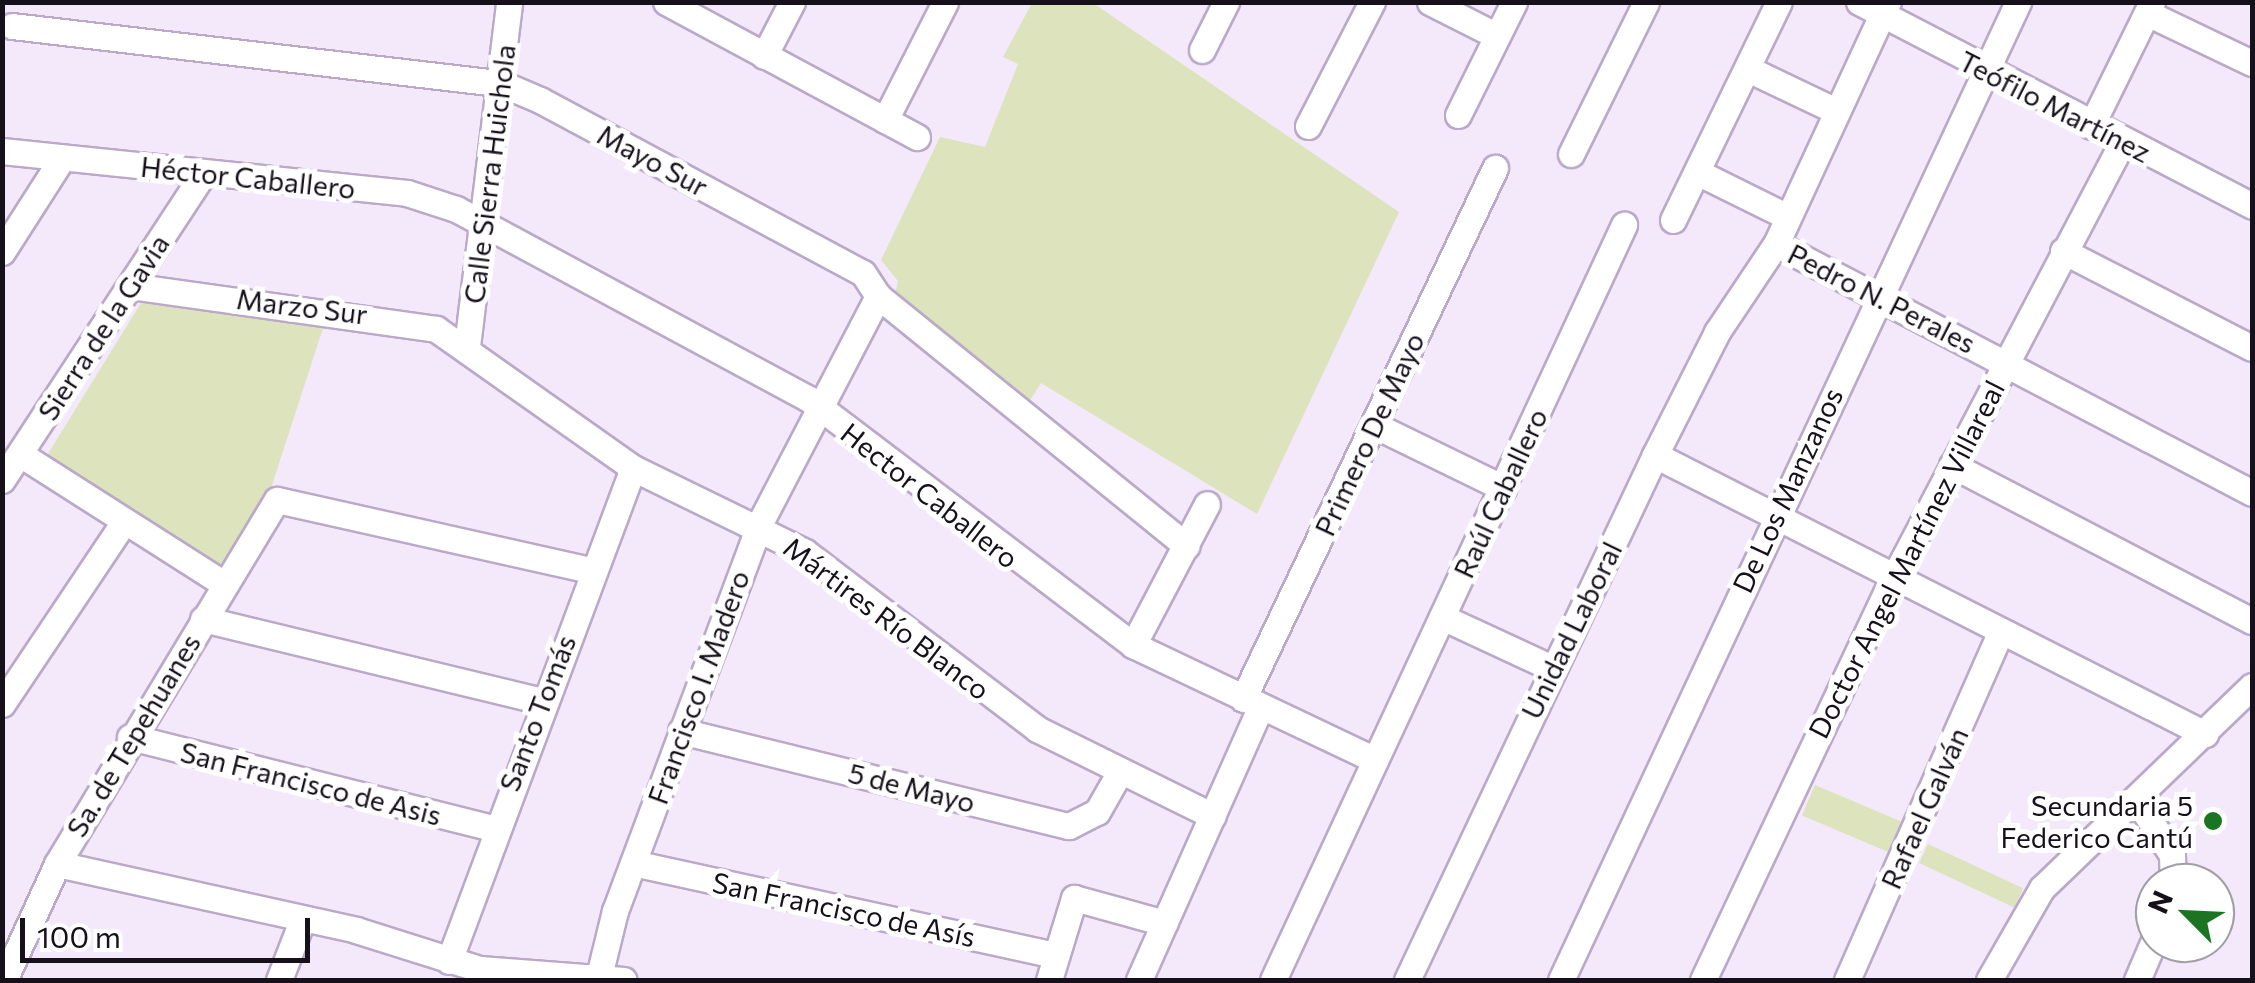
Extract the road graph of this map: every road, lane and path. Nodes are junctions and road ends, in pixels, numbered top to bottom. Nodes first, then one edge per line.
1 (26, 2) edge
2 (509, 2) edge
3 (666, 2) edge
4 (792, 2) edge
5 (945, 2) edge
6 (1226, 2) edge
7 (1372, 2) edge
8 (1430, 2) edge
9 (1514, 2) edge
10 (1646, 2) edge
11 (1779, 2) edge
12 (2018, 2) edge
13 (1877, 7) edge
14 (2149, 8) edge
15 (7, 33) edge
16 (1497, 36) junction
17 (1202, 50) dead end
18 (764, 56) junction
19 (2252, 63) edge
20 (1748, 69) junction
21 (1985, 71) junction
22 (500, 83) junction
23 (1834, 110) junction
24 (1458, 115) dead end
25 (885, 120) junction
26 (1308, 126) dead end
27 (2091, 126) junction
28 (917, 137) dead end
29 (2122, 143) junction
30 (2, 152) edge
31 (1571, 154) dead end
32 (62, 158) junction
33 (1495, 168) dead end
34 (1697, 172) junction
35 (204, 173) junction
36 (2252, 206) edge
37 (1786, 216) junction
38 (1674, 220) dead end
39 (1624, 224) dead end
40 (486, 228) junction
41 (1776, 244) junction
42 (2063, 251) junction
43 (2, 252) edge
44 (131, 286) junction
45 (1878, 295) junction
46 (878, 296) junction
47 (467, 346) junction
48 (2252, 348) edge
49 (2005, 361) junction
50 (824, 413) junction
51 (1374, 425) junction
52 (20, 454) junction
53 (1655, 455) junction
54 (1952, 465) junction
55 (633, 468) junction
56 (2, 480) edge
57 (1503, 488) junction
58 (2252, 492) edge
59 (1207, 504) dead end
60 (1774, 517) junction
61 (123, 523) junction
62 (760, 524) junction
63 (1187, 546) junction
64 (592, 570) junction
65 (1892, 581) junction
66 (224, 584) junction
67 (1442, 617) junction
68 (203, 619) junction
69 (2252, 620) edge
70 (1999, 636) junction
71 (1133, 645) junction
72 (1552, 668) junction
73 (2252, 686) edge
74 (542, 701) junction
75 (1252, 703) junction
76 (2, 704) edge
77 (682, 731) junction
78 (2206, 734) junction
79 (130, 737) junction
80 (1374, 760) junction
81 (1118, 775) junction
82 (2136, 798) junction
83 (1213, 816) junction
84 (493, 828) junction
85 (633, 863) junction
86 (2172, 863) edge
87 (57, 864) junction
88 (304, 918) junction
89 (1165, 923) junction
90 (1056, 955) junction
91 (449, 960) junction
92 (598, 978) edge
93 (4, 980) edge
94 (278, 980) edge
95 (624, 980) edge
96 (1049, 980) edge
97 (1139, 980) edge
98 (1273, 980) edge
99 (1407, 980) edge
100 (1561, 980) edge
101 (1702, 980) edge
102 (1848, 980) edge
103 (1989, 980) edge

1 - 15 street
2 - 22 street, Calle Sierra Huichola
3 - 18 street
4 - 18 street
5 - 25 street
6 - 17 street
7 - 26 street
8 - 16 street
9 - 16 street
10 - 31 street
11 - 20 street
12 - 21 street, De Los Manzanos
13 - 21 street, Teófilo Martínez
13 - 23 street, Unidad Laboral
14 - 19 street
14 - 27 street
15 - 22 street, Mayo Sur
16 - 24 street
18 - 25 street
20 - 23 street
20 - 34 street
21 - 27 street, Teófilo Martínez
21 - 45 street, De Los Manzanos
22 - 40 street, Calle Sierra Huichola
22 - 46 street, Mayo Sur
23 - 37 street, Unidad Laboral
25 - 28 street
27 - 29 street, Teófilo Martínez
29 - 36 street, Teófilo Martínez
29 - 42 street, Doctor Angel Martínez Villareal
30 - 32 street, Héctor Caballero
32 - 35 street, Héctor Caballero
32 - 43 street
33 - 51 street, Primero De Mayo
34 - 37 street
34 - 38 street
35 - 40 street, Héctor Caballero
35 - 44 street, Sierra de la Gavia
37 - 41 street, Unidad Laboral
39 - 57 street, Raúl Caballero
40 - 47 street, Calle Sierra Huichola
40 - 50 street, Hector Caballero
41 - 45 street, Pedro N. Perales
41 - 53 street, Unidad Laboral
42 - 48 street
42 - 49 street, Doctor Angel Martínez Villareal
44 - 47 street, Marzo Sur
44 - 52 street, Sierra de la Gavia
45 - 49 street, Pedro N. Perales
45 - 60 street, De Los Manzanos
46 - 50 street, Francisco I. Madero
46 - 63 street, Mayo Sur
47 - 55 street, Mártires Río Blanco
49 - 54 street, Doctor Angel Martínez Villareal
49 - 58 street, Pedro N. Perales
50 - 62 street, Francisco I. Madero
50 - 71 street, Hector Caballero
51 - 57 street
51 - 75 street, Primero De Mayo
52 - 56 street, Sierra de la Gavia
52 - 61 street
53 - 60 street
53 - 72 street, Unidad Laboral
54 - 65 street, Doctor Angel Martínez Villareal
54 - 69 street
55 - 62 street, Mártires Río Blanco
55 - 64 street, Santo Tomás
57 - 67 street, Raúl Caballero
59 - 63 street
60 - 65 street
60 - 100 street, De Los Manzanos
61 - 66 street
61 - 76 street
62 - 77 street, Francisco I. Madero
62 - 81 street, Mártires Río Blanco
63 - 71 street
64 - 66 street, Sa. de Tepehuanes
64 - 74 street, Santo Tomás
65 - 70 street
65 - 101 street, Doctor Angel Martínez Villareal
66 - 68 street, Sa. de Tepehuanes
67 - 72 street
67 - 80 street, Raúl Caballero
68 - 74 street
68 - 79 street, Sa. de Tepehuanes
70 - 78 street
70 - 102 street, Rafael Galván
71 - 75 street, Hector Caballero
72 - 99 street, Unidad Laboral
73 - 78 street
74 - 84 street, Santo Tomás
75 - 80 street, Hector Caballero
75 - 83 street, Primero De Mayo
77 - 81 street, 5 de Mayo
77 - 85 street, Francisco I. Madero
78 - 82 street
79 - 84 street, San Francisco de Asis
79 - 87 street, Sa. de Tepehuanes
80 - 98 street, Raúl Caballero
81 - 83 street, Mártires Río Blanco
82 - 86 street
82 - 103 street
83 - 89 street, Primero De Mayo
84 - 91 street, Santo Tomás
85 - 90 street, San Francisco de Asís
85 - 92 street, Francisco I. Madero
87 - 88 street
87 - 93 street, Sa. de Tepehuanes
88 - 91 street
88 - 94 street
89 - 90 street
89 - 97 street, Primero De Mayo
90 - 96 street
91 - 92 street
92 - 95 street

